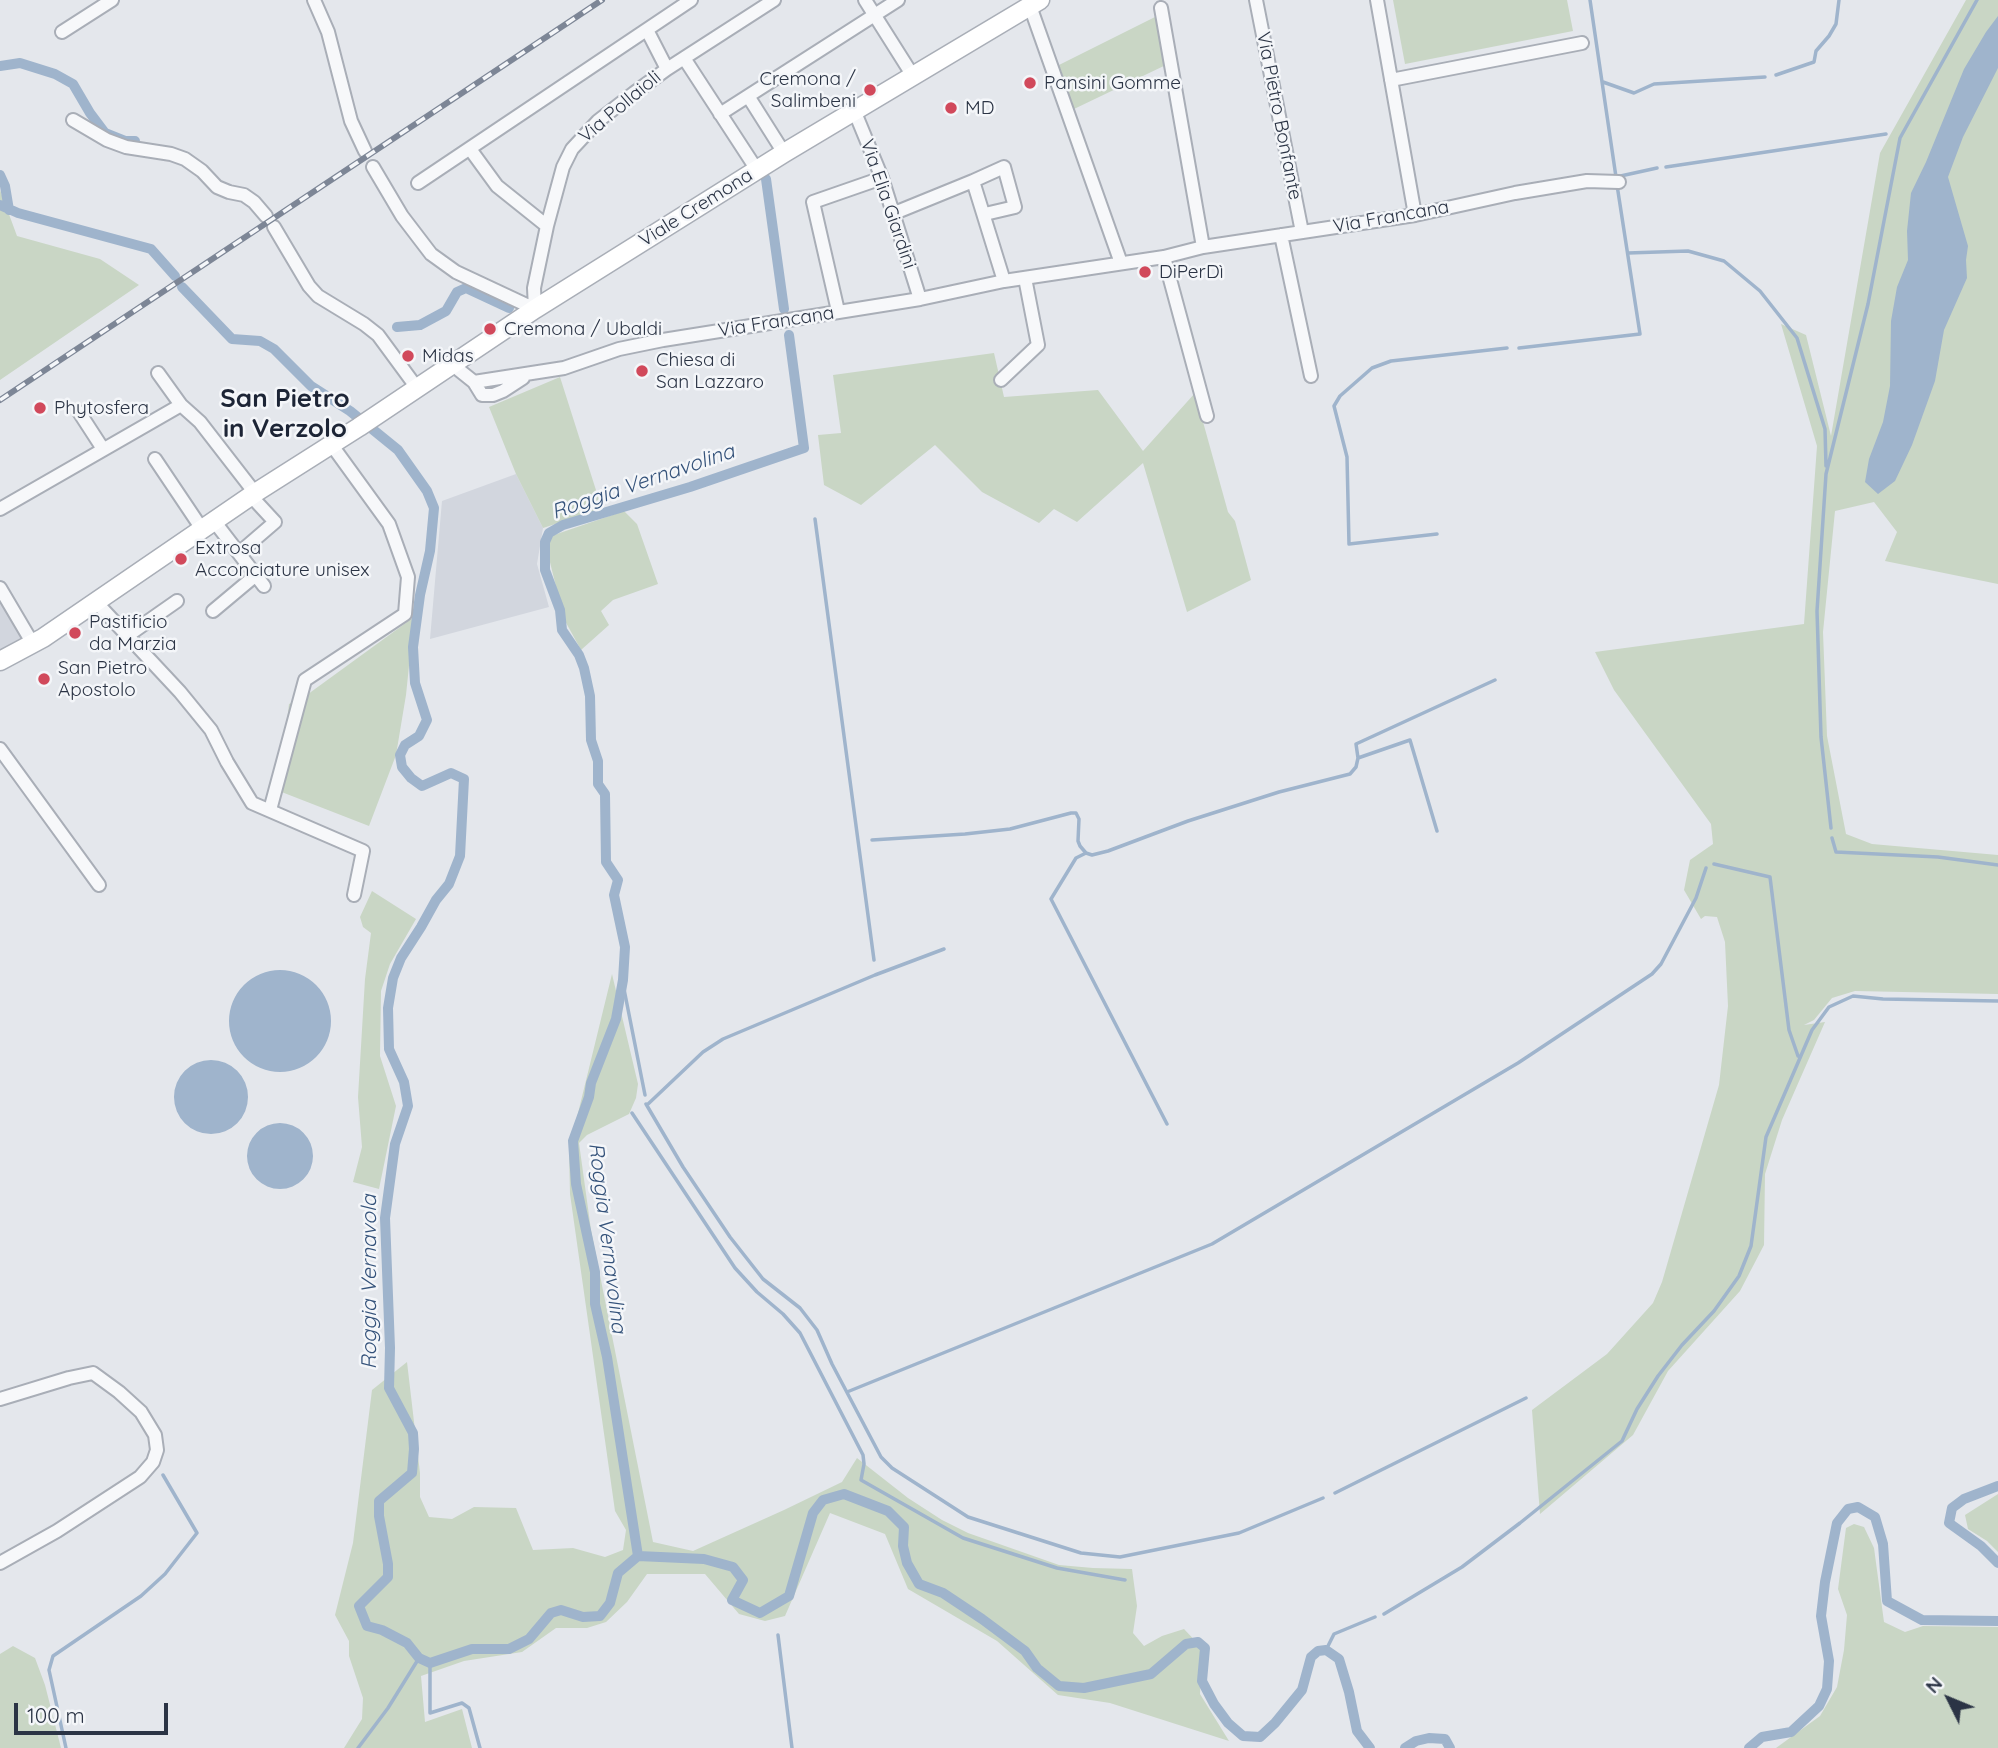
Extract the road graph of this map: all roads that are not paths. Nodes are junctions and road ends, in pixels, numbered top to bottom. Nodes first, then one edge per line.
1 (112, 0) edge
2 (314, 0) edge
3 (691, 0) edge
4 (774, 0) edge
5 (865, 0) edge
6 (898, 0) edge
7 (1256, 0) edge
8 (1377, 0) edge
9 (1035, 3) edge
10 (1161, 8) dead end
11 (874, 15) junction
12 (647, 30) junction
13 (62, 32) dead end
14 (1582, 43) dead end
15 (684, 58) junction
16 (667, 69) junction
17 (913, 76) junction
18 (1391, 80) junction
19 (748, 96) junction
20 (854, 110) junction
21 (720, 114) junction
22 (73, 120) dead end
23 (470, 149) junction
24 (365, 151) dead end
25 (784, 153) junction
26 (373, 167) dead end
27 (757, 170) junction
28 (882, 178) junction
29 (973, 181) junction
30 (1619, 182) dead end
31 (418, 183) dead end
32 (892, 214) junction
33 (985, 214) junction
34 (1415, 215) junction
35 (547, 226) junction
36 (1302, 232) junction
37 (1282, 235) junction
38 (1203, 247) junction
39 (1164, 257) junction
40 (1121, 263) junction
41 (1025, 278) junction
42 (1004, 281) junction
43 (920, 299) junction
44 (535, 309) junction
45 (838, 312) junction
46 (455, 362) junction
47 (158, 373) dead end
48 (529, 374) junction
49 (1311, 376) dead end
50 (1001, 380) dead end
51 (474, 383) junction
52 (417, 388) junction
53 (181, 405) junction
54 (79, 412) dead end
55 (1207, 416) dead end
56 (331, 444) junction
57 (103, 449) junction
58 (155, 459) dead end
59 (253, 494) junction
60 (0, 509) edge
61 (208, 525) junction
62 (239, 553) junction
63 (256, 575) junction
64 (264, 586) dead end
65 (0, 588) edge
66 (177, 601) dead end
67 (96, 602) junction
68 (213, 611) dead end
69 (127, 636) junction
70 (33, 644) junction
71 (0, 661) edge
72 (0, 749) edge
73 (270, 810) junction
74 (99, 885) dead end
75 (354, 895) dead end
76 (0, 1399) edge
77 (0, 1563) edge

1 - 13 street
2 - 24 street
3 - 12 street
4 - 15 street, Via Pollaioli
5 - 11 street
6 - 11 street
7 - 36 street, Via Pietro Bonfante
8 - 18 street
9 - 17 main road, Viale Cremona
9 - 40 street
10 - 38 street
11 - 17 street
11 - 19 street
12 - 16 street
12 - 23 street
14 - 18 street
15 - 16 street, Via Pollaioli
15 - 21 street
16 - 35 street, Via Pollaioli
17 - 20 main road, Viale Cremona
18 - 34 street
19 - 21 street
19 - 25 street
20 - 25 main road, Viale Cremona
20 - 28 street, Via Elia Giardini
21 - 27 street
22 - 52 street
23 - 31 street
23 - 35 street
25 - 27 main road, Viale Cremona
26 - 44 street
27 - 44 main road, Viale Cremona
28 - 32 street, Via Elia Giardini
28 - 45 street
29 - 32 street
29 - 33 street
29 - 33 street
30 - 34 street, Via Francana
32 - 43 street, Via Elia Giardini
33 - 42 street
34 - 36 street, Via Francana
35 - 44 street, Via Pollaioli
36 - 37 street, Via Francana
37 - 38 street, Via Francana
37 - 49 street
38 - 39 street, Via Francana
39 - 40 street, Via Francana
39 - 55 street
40 - 41 street, Via Francana
41 - 42 street, Via Francana
41 - 50 street
42 - 43 street, Via Francana
43 - 45 street, Via Francana
44 - 46 main road, Viale Cremona
45 - 48 street, Via Francana
46 - 51 street, Via Francana
46 - 52 main road, Viale Cremona
47 - 53 street
48 - 51 street, Via Francana
48 - 51 street, Via Francana
52 - 56 main road, Viale Cremona
53 - 57 street
53 - 59 street
54 - 57 street
56 - 59 main road, Viale Cremona
56 - 73 street
57 - 60 street
58 - 61 street
59 - 61 main road, Viale Cremona
59 - 62 street
61 - 62 street
61 - 67 main road, Viale Cremona
62 - 63 street
63 - 64 street
63 - 68 street
65 - 70 street
66 - 69 street
67 - 69 street
67 - 70 main road, Viale Cremona
69 - 73 street
70 - 71 main road, Viale Cremona
72 - 74 street
73 - 75 street
76 - 77 street

